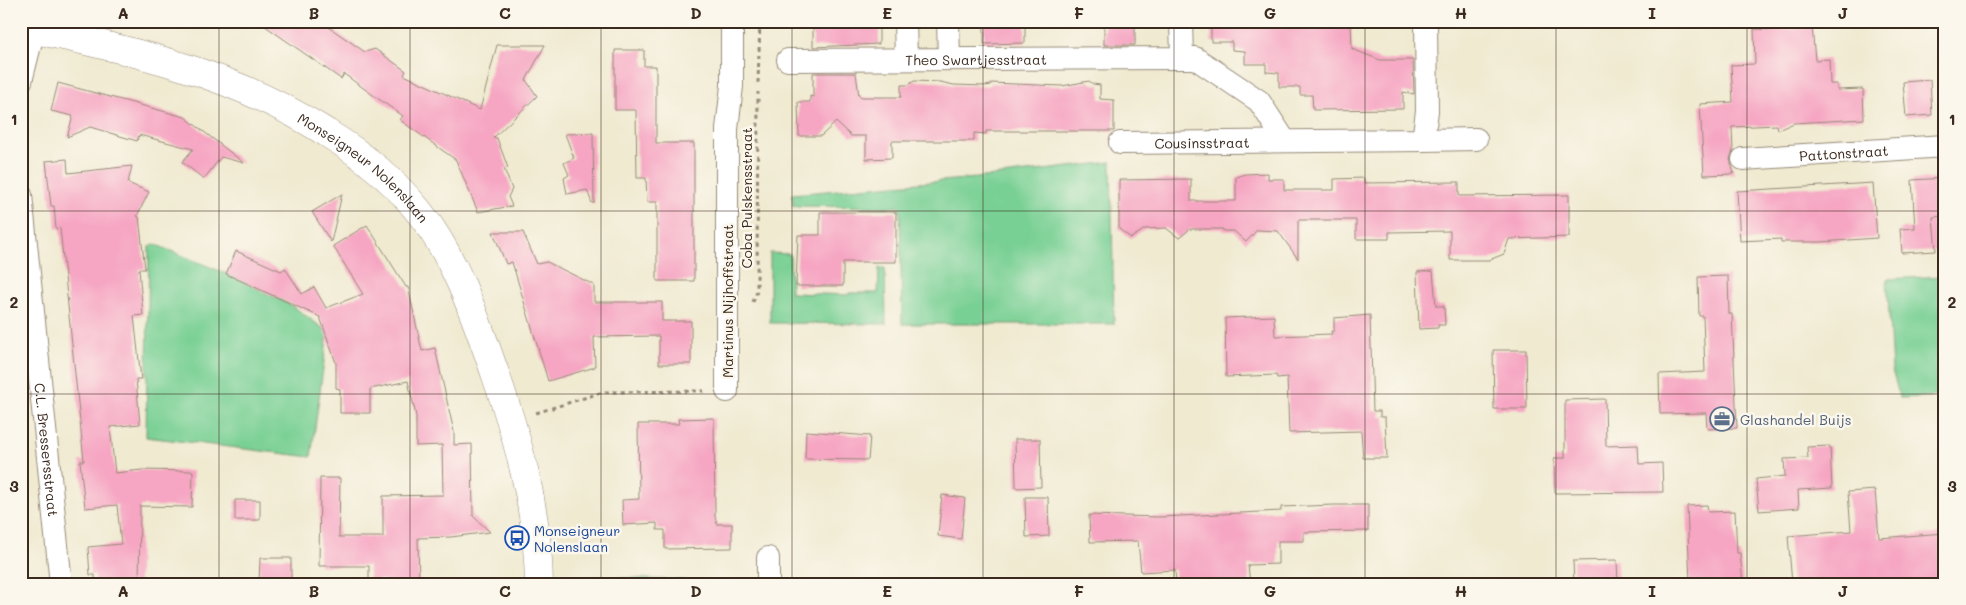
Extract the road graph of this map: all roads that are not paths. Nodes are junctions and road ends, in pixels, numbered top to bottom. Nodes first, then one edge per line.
1 (732, 21) edge
2 (906, 21) edge
3 (948, 21) edge
4 (1181, 21) edge
5 (1426, 21) edge
6 (28, 28) edge
7 (1182, 58) junction
8 (906, 59) junction
9 (949, 59) junction
10 (788, 60) dead end
11 (21, 81) edge
12 (1476, 139) dead end
13 (1423, 140) junction
14 (1285, 141) junction
15 (1120, 143) dead end
16 (1945, 146) edge
17 (1743, 159) dead end
18 (21, 195) edge
19 (727, 391) road end
20 (768, 558) dead end
21 (61, 584) edge
22 (539, 584) edge
23 (768, 584) edge

1 - 19 street, Martinus Nijhoffstraat
2 - 8 street
3 - 9 street
4 - 7 street
5 - 13 street
6 - 11 street
6 - 22 street, Monseigneur Nolenslaan
7 - 9 street, Theo Swartjesstraat
7 - 14 street
8 - 9 street, Theo Swartjesstraat
8 - 10 street, Theo Swartjesstraat
12 - 13 street, Cousinsstraat
13 - 14 street, Cousinsstraat
14 - 15 street, Cousinsstraat
16 - 17 street, Pattonstraat
18 - 21 street, C.L. Bressersstraat
20 - 23 street

